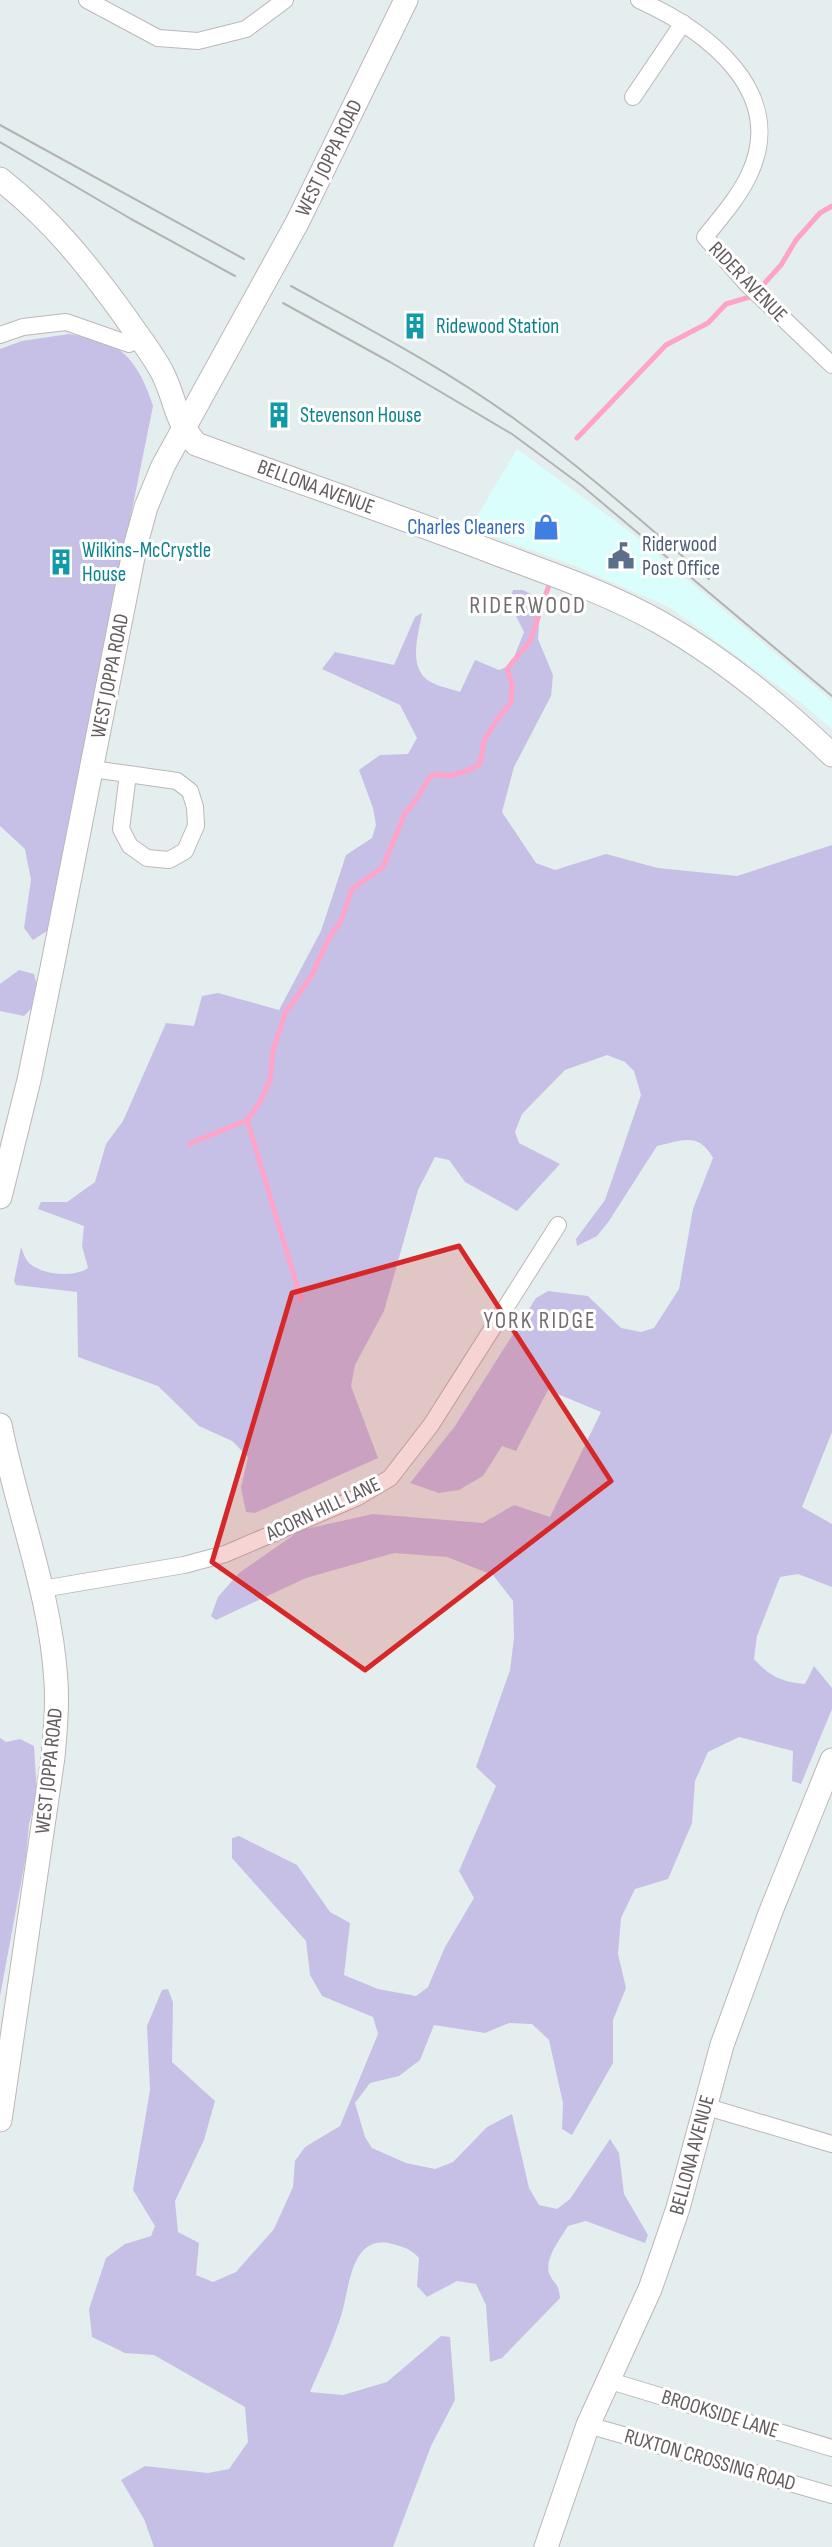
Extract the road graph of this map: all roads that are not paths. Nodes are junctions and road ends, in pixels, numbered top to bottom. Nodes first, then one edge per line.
1 (87, 0) edge
2 (285, 0) edge
3 (639, 0) edge
4 (403, 1) edge
5 (683, 23) junction
6 (633, 97) dead end
7 (0, 179) edge
8 (0, 335) edge
9 (140, 339) junction
10 (832, 365) edge
11 (183, 429) junction
12 (832, 755) edge
13 (92, 769) junction
14 (128, 774) junction
15 (0, 1197) edge
16 (558, 1225) dead end
17 (0, 1425) edge
18 (42, 1589) junction
19 (832, 1760) edge
20 (704, 2106) junction
21 (0, 2120) edge
22 (832, 2144) edge
23 (607, 2380) junction
24 (588, 2426) junction
25 (832, 2448) edge
26 (832, 2495) edge
27 (546, 2547) edge

1 - 2 street
3 - 5 street, RIDER AVENUE
4 - 11 street, WEST JOPPA ROAD
5 - 6 street
5 - 10 street, RIDER AVENUE
7 - 9 street
8 - 9 street
9 - 11 street
11 - 12 street, BELLONA AVENUE
11 - 13 street, WEST JOPPA ROAD
13 - 14 street
13 - 15 street, WEST JOPPA ROAD
14 - 14 street
16 - 18 street, ACORN HILL LANE
17 - 18 street, WEST JOPPA ROAD
18 - 21 street, WEST JOPPA ROAD
19 - 20 street, BELLONA AVENUE
20 - 22 street
20 - 23 street, BELLONA AVENUE
23 - 24 street, BELLONA AVENUE
23 - 25 street, BROOKSIDE LANE
24 - 26 street, RUXTON CROSSING ROAD
24 - 27 street, BELLONA AVENUE

